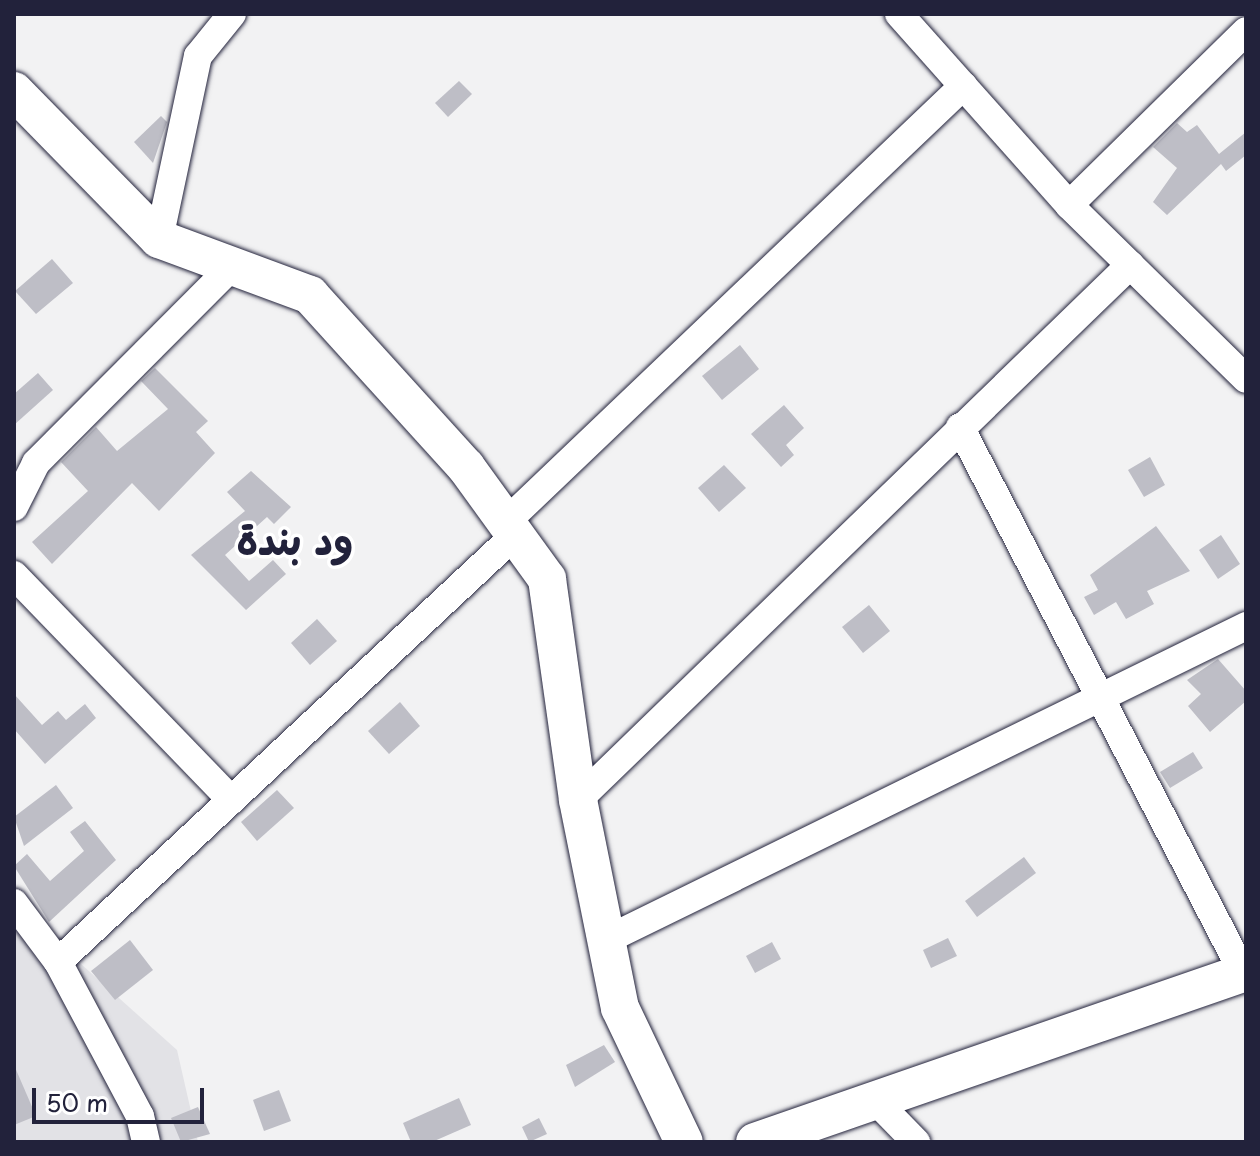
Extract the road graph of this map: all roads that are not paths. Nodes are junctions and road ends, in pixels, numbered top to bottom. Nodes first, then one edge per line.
1 (232, 14) edge
2 (905, 16) edge
3 (1246, 31) edge
4 (963, 86) junction
5 (14, 91) edge
6 (1069, 205) junction
7 (159, 239) junction
8 (1130, 265) junction
9 (232, 266) junction
10 (1242, 367) edge
11 (960, 427) junction
12 (14, 507) edge
13 (511, 528) junction
14 (14, 575) edge
15 (1246, 626) edge
16 (1095, 700) junction
17 (231, 800) junction
18 (578, 800) junction
19 (14, 903) edge
20 (606, 940) junction
21 (58, 962) junction
22 (1244, 972) edge
23 (875, 1100) junction
24 (146, 1142) edge
25 (684, 1142) edge
26 (755, 1142) edge
27 (916, 1142) edge

1 - 7 street
2 - 4 street
3 - 6 street
4 - 6 street
4 - 13 street
5 - 7 street
6 - 8 street
7 - 9 street
8 - 10 street
8 - 11 street
9 - 12 street
9 - 13 street
11 - 16 street
11 - 18 street
13 - 17 street
13 - 18 street
14 - 17 street
15 - 16 street
16 - 20 street
16 - 22 street
17 - 21 street
18 - 20 street
19 - 21 street
20 - 25 street
21 - 24 street
22 - 23 street
23 - 26 street
23 - 27 street

